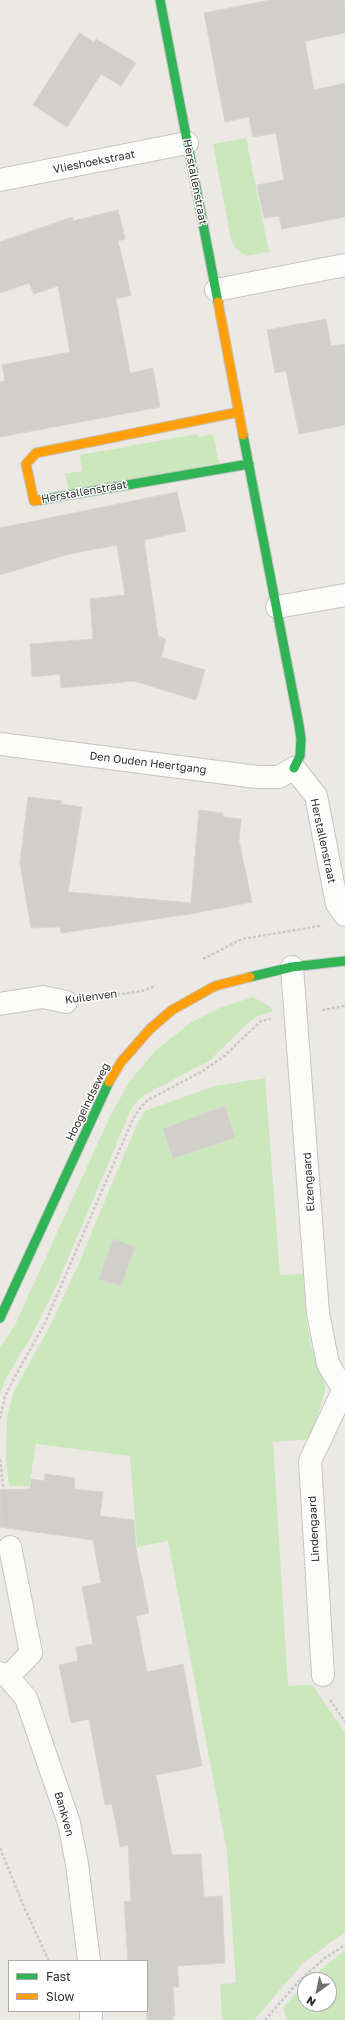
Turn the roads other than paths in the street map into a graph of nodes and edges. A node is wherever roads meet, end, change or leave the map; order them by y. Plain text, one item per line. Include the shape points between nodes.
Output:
1 (160, 0) edge
2 (187, 143) junction
3 (0, 180) edge
4 (345, 265) edge
5 (216, 290) junction
6 (239, 412) junction
7 (249, 464) junction
8 (345, 595) edge
9 (277, 607) junction
10 (0, 744) edge
11 (294, 768) junction
12 (336, 920) edge
13 (345, 961) edge
14 (292, 967) junction
15 (66, 1002) road end
16 (0, 1004) edge
17 (0, 1318) edge
18 (344, 1391) edge
19 (10, 1547) road end
20 (4, 1675) edge
21 (323, 1675) dead end
22 (89, 1960) edge

1 - 2 street, Herstallenstraat
2 - 3 street, Vlieshoekstraat
2 - 5 street, Herstallenstraat
4 - 5 street
5 - 6 street, Herstallenstraat
6 - 7 street, Herstallenstraat
6 - 7 street, Herstallenstraat via 36,453 26,464 34,501
7 - 9 street, Herstallenstraat
8 - 9 street
9 - 11 street, Herstallenstraat via 301,739 300,756
10 - 11 street, Den Ouden Heertgang via 257,777 279,777
11 - 12 street, Herstallenstraat via 316,796 337,904
13 - 14 street, Hoogeindseweg
14 - 17 street, Hoogeindseweg via 215,986 172,1010 150,1029 121,1062 107,1085
14 - 18 street, Elzengaard via 318,1313 328,1364
15 - 16 street, Kuilenven via 43,998
18 - 21 street, Lindengaard via 310,1461
19 - 20 street, Bankven via 30,1653
20 - 22 street, Bankven via 26,1698 69,1823 77,1864

